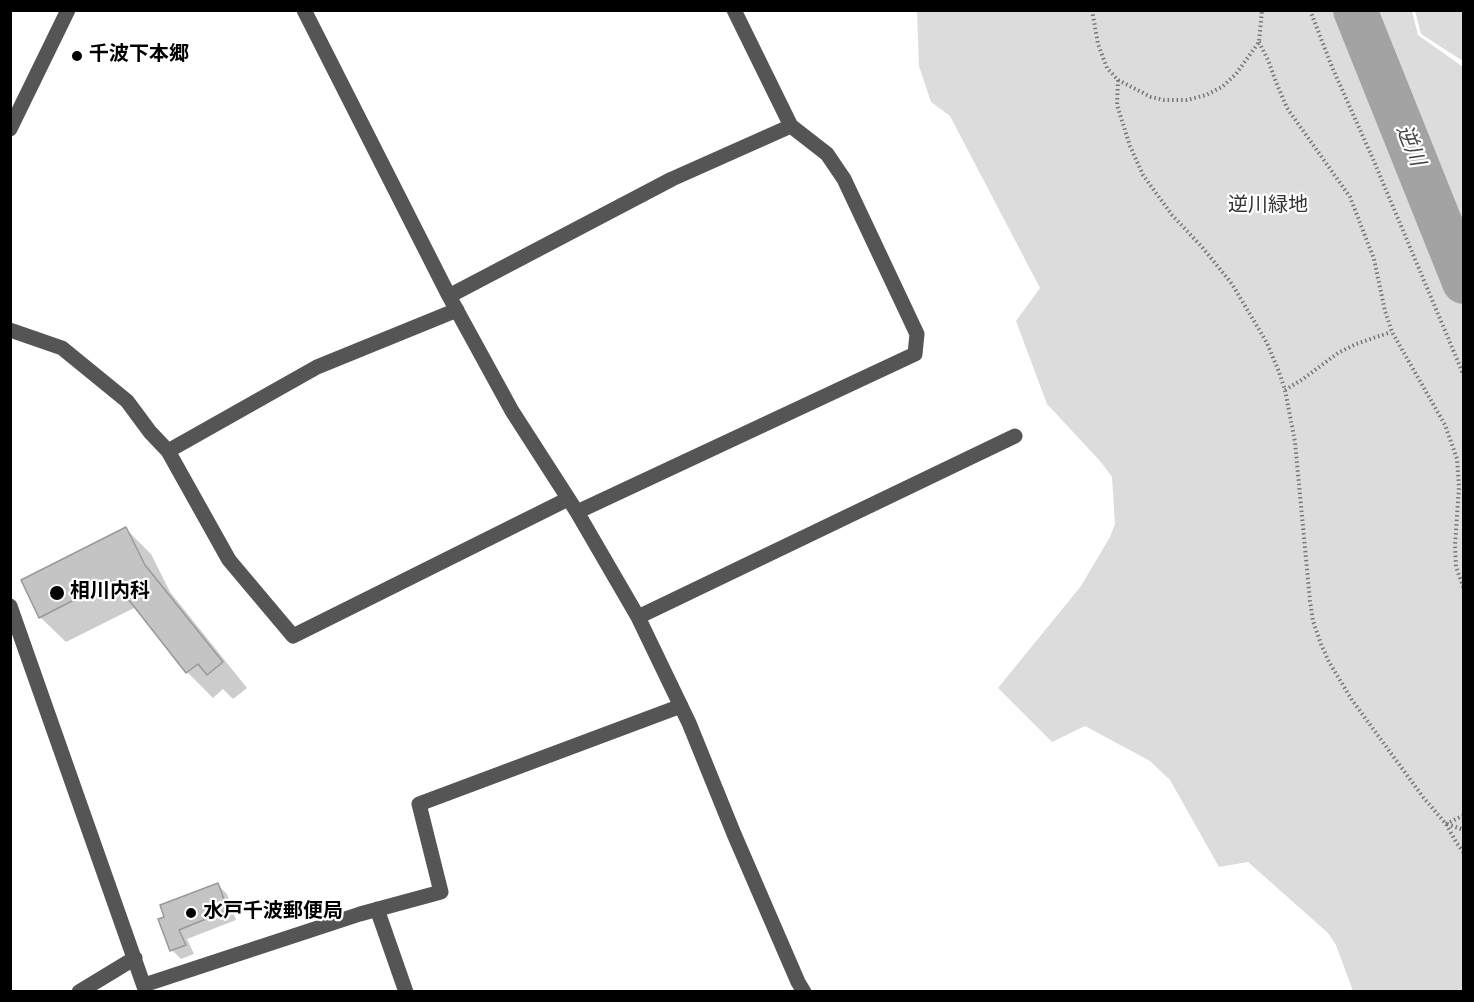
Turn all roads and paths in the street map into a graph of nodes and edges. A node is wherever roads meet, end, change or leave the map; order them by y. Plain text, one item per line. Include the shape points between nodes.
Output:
1 (68, 10) edge
2 (304, 10) edge
3 (735, 10) edge
4 (1092, 10) edge
5 (1262, 10) edge
6 (1310, 10) edge
7 (1259, 42) junction
8 (1118, 80) junction
9 (791, 126) junction
10 (10, 129) edge
11 (449, 296) junction
12 (457, 310) junction
13 (10, 330) edge
14 (1392, 332) junction
15 (1464, 376) edge
16 (1285, 390) junction
17 (1015, 436) dead end
18 (168, 451) junction
19 (568, 499) junction
20 (577, 512) junction
21 (1464, 589) edge
22 (10, 606) edge
23 (638, 617) junction
24 (681, 705) junction
25 (1464, 816) edge
26 (1446, 824) junction
27 (1464, 830) edge
28 (1464, 853) edge
29 (377, 909) junction
30 (135, 958) junction
31 (145, 988) edge
32 (79, 992) edge
33 (406, 992) edge
34 (804, 992) edge

1 - 10 street
2 - 11 street
3 - 9 street
4 - 8 path via 1098,44 1107,68
5 - 7 path
6 - 15 path
7 - 8 path via 1236,74 1206,95 1164,100
7 - 14 path via 1287,108 1350,197 1374,259
8 - 16 path via 1117,105 1143,175 1232,284 1267,343
9 - 11 street via 672,179
9 - 20 street via 827,154 844,179 917,334 915,354
11 - 12 street
12 - 18 street via 317,367
12 - 19 street via 512,411
13 - 18 street via 62,348 127,400
14 - 16 path via 1338,353
14 - 21 path via 1445,425 1457,459 1456,567
16 - 26 path via 1295,442 1310,601 1321,644 1352,700
17 - 23 street
18 - 19 street via 229,560 293,636
19 - 20 street
20 - 23 street
22 - 30 street
23 - 24 street
24 - 29 street via 419,804 441,892
24 - 34 street
25 - 26 path
26 - 27 path
26 - 28 path
29 - 31 street
29 - 33 street
30 - 31 street
30 - 32 street

